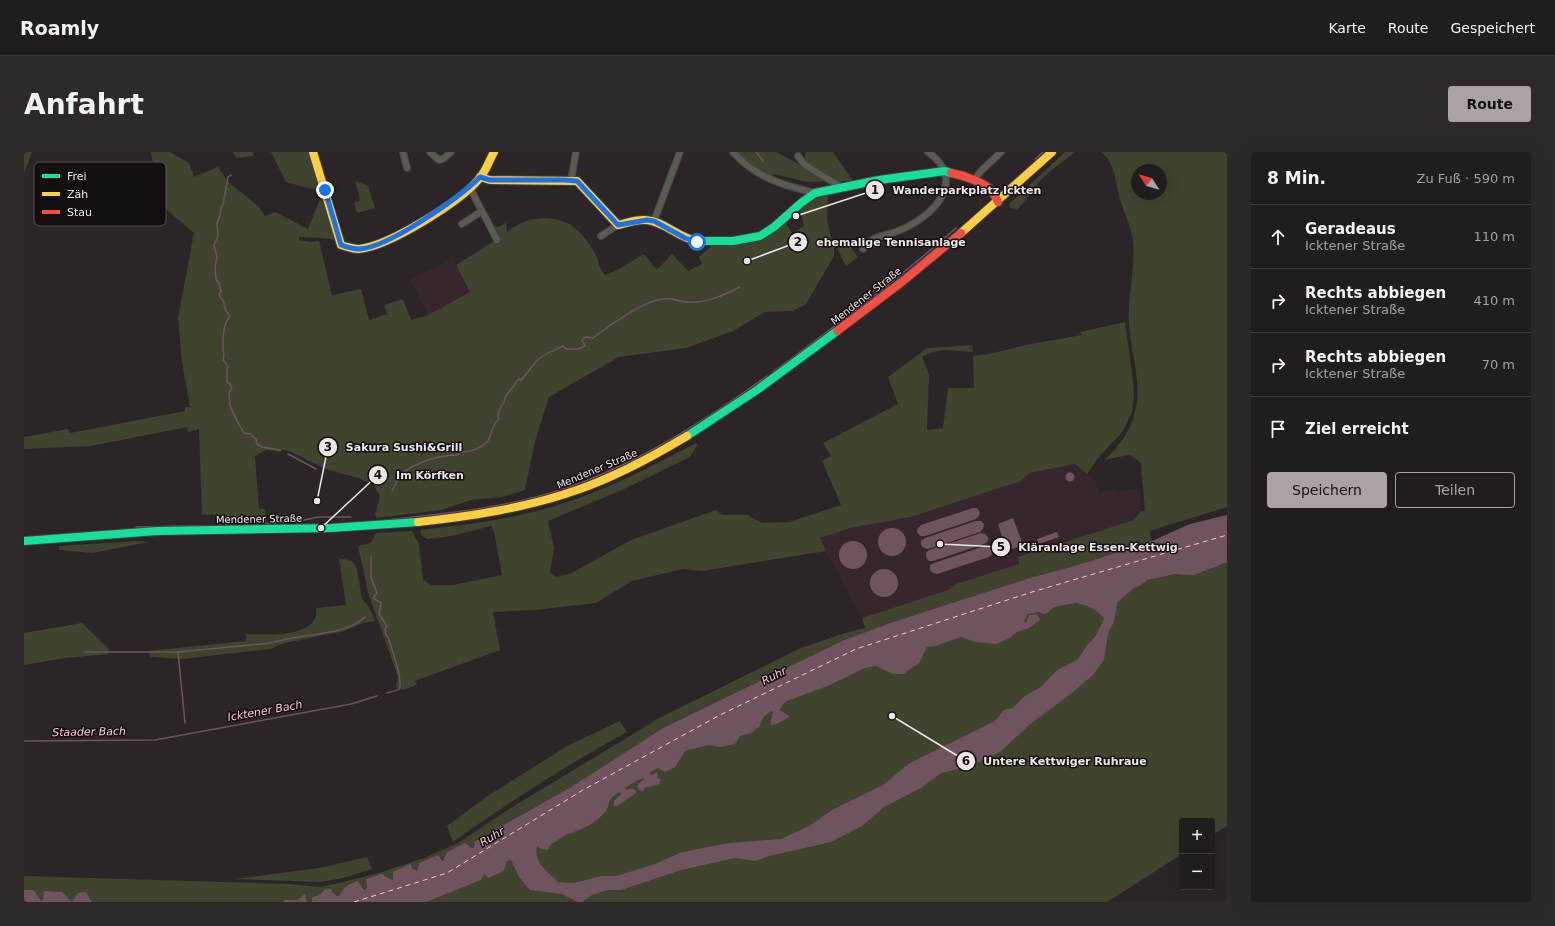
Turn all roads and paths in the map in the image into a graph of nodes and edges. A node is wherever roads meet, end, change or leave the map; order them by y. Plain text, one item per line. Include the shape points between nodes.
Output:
1 (313, 152) edge
2 (403, 152) edge
3 (430, 152) edge
4 (450, 152) edge
5 (494, 152) edge
6 (576, 152) edge
7 (680, 152) edge
8 (733, 152) edge
9 (928, 152) edge
10 (1001, 152) edge
11 (1052, 152) edge
12 (798, 156) dead end
13 (407, 168) dead end
14 (945, 171) junction
15 (480, 177) junction
16 (571, 180) junction
17 (974, 180) junction
18 (841, 187) junction
19 (470, 188) junction
20 (815, 193) junction
21 (998, 202) junction
22 (482, 211) junction
23 (654, 221) junction
24 (462, 224) dead end
25 (618, 225) junction
26 (601, 236) dead end
27 (497, 240) dead end
28 (863, 249) dead end
29 (24, 541) edge

1 - 19 main road via 341,245 352,248 368,247 405,232
2 - 13 street
3 - 4 street via 440,160
5 - 15 main road
6 - 16 street
7 - 23 street
8 - 20 street via 746,165 770,180
9 - 14 street
10 - 17 street
11 - 21 main road, Mendener Straße
12 - 18 street via 805,164
14 - 17 main road
14 - 18 main road
14 - 28 street via 944,192 925,215 899,230 874,238
15 - 16 main road via 490,180
15 - 19 main road
16 - 25 main road via 577,181
17 - 21 main road via 992,191
18 - 20 main road
19 - 22 street
20 - 23 main road via 771,230 744,240 697,242
21 - 29 main road, Mendener Straße via 906,279 745,399 671,446 587,486 546,500 452,519 372,526 132,533
22 - 24 street
22 - 27 street
23 - 25 main road
25 - 26 street

